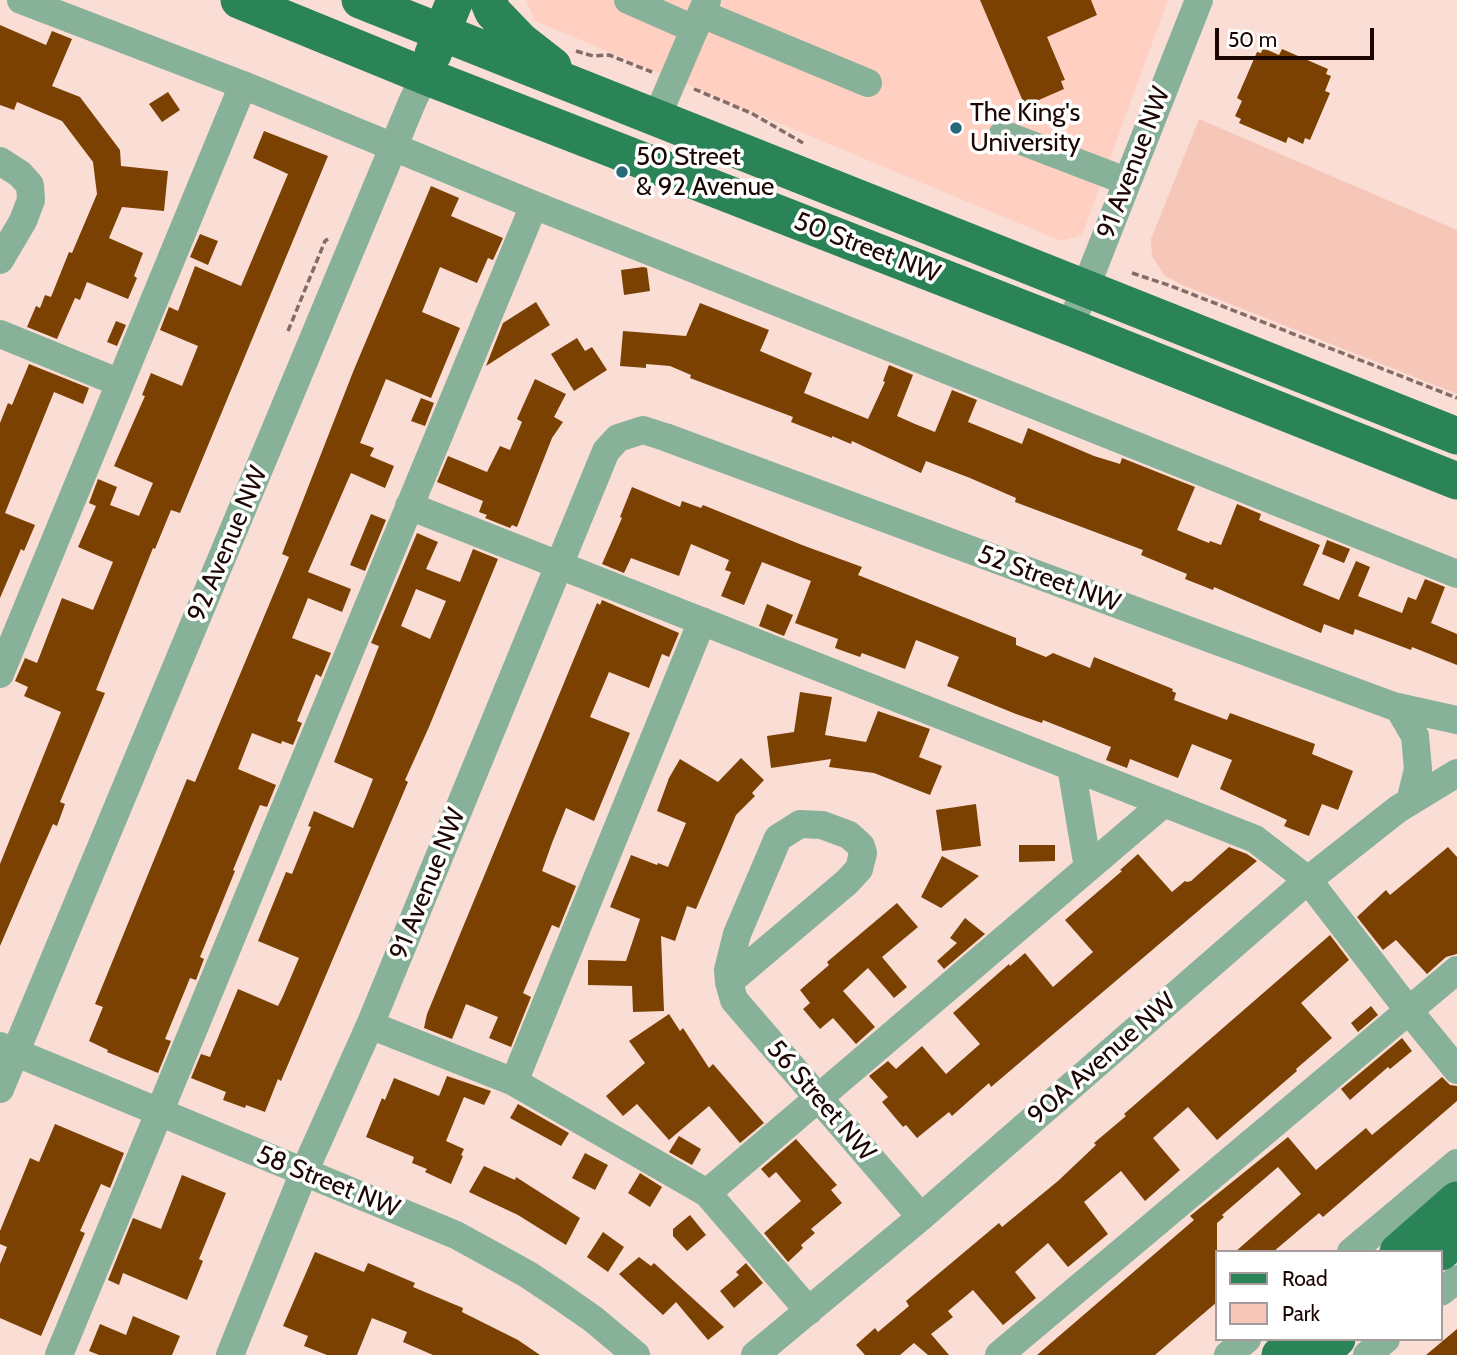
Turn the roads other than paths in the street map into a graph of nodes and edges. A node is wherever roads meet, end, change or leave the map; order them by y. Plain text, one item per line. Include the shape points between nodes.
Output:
1 (21, 0) edge
2 (239, 0) edge
3 (360, 0) edge
4 (455, 0) edge
5 (488, 0) edge
6 (628, 0) edge
7 (1199, 0) edge
8 (658, 6) edge
9 (701, 15) edge
10 (442, 33) junction
11 (425, 76) junction
12 (868, 83) dead end
13 (243, 85) junction
14 (587, 92) junction
15 (656, 119) junction
16 (1003, 134) dead end
17 (394, 147) junction
18 (0, 161) edge
19 (1126, 181) junction
20 (534, 205) junction
21 (0, 260) edge
22 (1092, 274) junction
23 (1070, 327) junction
24 (0, 334) edge
25 (120, 383) junction
26 (643, 430) joint
27 (1457, 436) edge
28 (1457, 481) edge
29 (409, 506) junction
30 (560, 565) junction
31 (1457, 574) edge
32 (702, 621) junction
33 (0, 674) edge
34 (1398, 707) junction
35 (1457, 720) edge
36 (1071, 766) junction
37 (1457, 773) edge
38 (1410, 802) junction
39 (1164, 803) junction
40 (1088, 868) junction
41 (1308, 880) junction
42 (1457, 970) edge
43 (729, 982) junction
44 (1409, 1011) junction
45 (370, 1025) junction
46 (8, 1049) edge
47 (1457, 1070) edge
48 (514, 1082) junction
49 (0, 1088) edge
50 (818, 1098) junction
51 (158, 1112) junction
52 (1457, 1163) edge
53 (304, 1172) junction
54 (707, 1194) junction
55 (1457, 1200) edge
56 (921, 1217) junction
57 (1457, 1238) edge
58 (1353, 1250) edge
59 (1400, 1250) edge
60 (1443, 1250) edge
61 (1457, 1279) edge
62 (1443, 1290) edge
63 (809, 1311) junction
64 (1245, 1341) edge
65 (1328, 1341) edge
66 (1384, 1341) edge
67 (1293, 1349) edge
68 (58, 1355) edge
69 (231, 1355) edge
70 (636, 1355) edge
71 (755, 1355) edge
72 (999, 1355) edge
73 (1228, 1355) edge
74 (1367, 1355) edge

1 - 13 street
2 - 11 main road, 50 Street NW
3 - 10 main road, 50 Street NW
4 - 10 main road, 92 Avenue NW
5 - 14 main road via 493,12 521,41
6 - 8 street
7 - 19 street, 91 Avenue NW
8 - 9 street
9 - 12 street
9 - 15 street
10 - 11 main road, 92 Avenue NW
10 - 14 main road, 50 Street NW
11 - 17 street, 92 Avenue NW
11 - 23 main road, 50 Street NW
13 - 17 street
13 - 25 street
14 - 15 main road, 50 Street NW
15 - 22 main road, 50 Street NW
16 - 19 street
17 - 20 street
17 - 46 street, 92 Avenue NW
18 - 21 street via 30,185 31,200
19 - 22 street, 91 Avenue NW
20 - 29 street
20 - 31 street
22 - 23 street, 91 Avenue NW
22 - 27 main road, 50 Street NW
23 - 28 main road, 50 Street NW
24 - 25 street
25 - 33 street
26 - 30 street, 91 Avenue NW via 618,438 606,451
26 - 34 street, 52 Street NW
29 - 30 street
29 - 51 street
30 - 32 street
30 - 45 street, 91 Avenue NW
32 - 36 street
32 - 48 street
34 - 35 street, 52 Street NW
34 - 38 street via 1415,736 1418,769
36 - 39 street
36 - 40 street
37 - 38 street, 90A Avenue NW
38 - 41 street, 90A Avenue NW
39 - 40 street
39 - 41 street via 1255,839
40 - 50 street
41 - 44 street
41 - 56 street, 90A Avenue NW
42 - 44 street
43 - 43 street via 859,869 861,846 849,835 822,825 800,824 778,838 737,934
43 - 50 street, 56 Street NW via 734,1000
44 - 47 street
44 - 72 street
45 - 48 street
45 - 53 street, 91 Avenue NW
46 - 49 street, 92 Avenue NW
46 - 51 street, 58 Street NW
48 - 54 street
50 - 54 street
50 - 56 street, 56 Street NW
51 - 53 street, 58 Street NW
51 - 68 street
52 - 58 street
53 - 69 street, 91 Avenue NW
53 - 70 street, 58 Street NW via 456,1234 593,1319
54 - 63 street
55 - 59 main road
56 - 63 street, 90A Avenue NW
57 - 60 main road
61 - 62 street
63 - 71 street, 90A Avenue NW
64 - 73 street
65 - 67 main road
66 - 74 street

